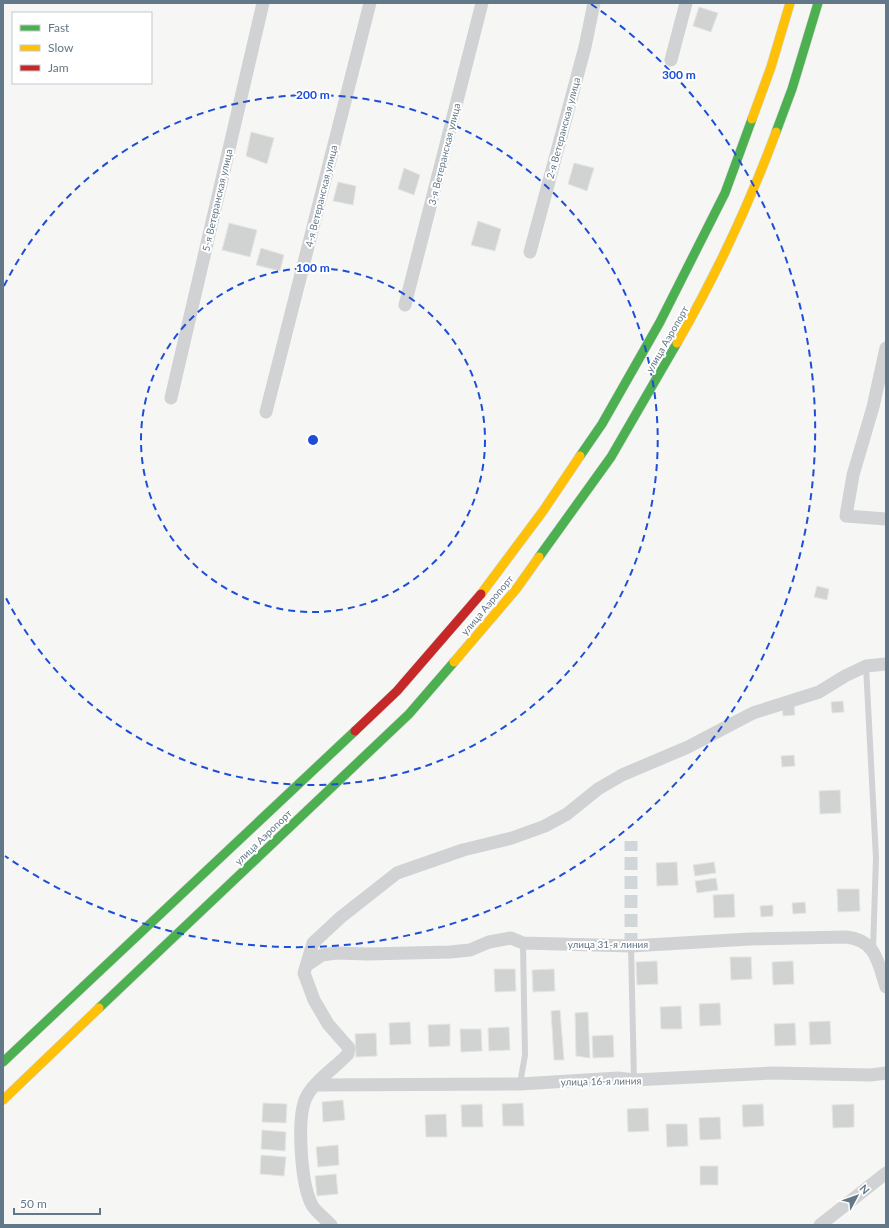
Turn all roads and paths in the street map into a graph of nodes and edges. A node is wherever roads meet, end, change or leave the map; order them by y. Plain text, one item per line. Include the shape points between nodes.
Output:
1 (263, 3) edge
2 (370, 3) edge
3 (482, 3) edge
4 (594, 3) edge
5 (686, 3) edge
6 (790, 3) edge
7 (818, 3) edge
8 (671, 60) dead end
9 (530, 252) dead end
10 (405, 305) dead end
11 (886, 348) edge
12 (171, 398) dead end
13 (266, 412) dead end
14 (886, 519) edge
15 (886, 664) edge
16 (866, 666) junction
17 (523, 943) junction
18 (631, 946) junction
19 (873, 950) junction
20 (307, 965) junction
21 (886, 987) edge
22 (3, 1062) edge
23 (886, 1073) edge
24 (634, 1080) junction
25 (520, 1084) junction
26 (316, 1085) junction
27 (3, 1100) edge
28 (886, 1172) edge
29 (331, 1225) edge
30 (820, 1225) edge

1 - 12 street, 5-я Ветеранская улица
2 - 13 street, 4-я Ветеранская улица
3 - 10 street, 3-я Ветеранская улица
4 - 9 street, 2-я Ветеранская улица via 585,47
5 - 8 street
6 - 22 main road, улица Аэропорт via 771,67 725,193 660,322 602,424 543,511 487,586 397,691
7 - 27 main road, улица Аэропорт via 792,89 770,148 735,232 699,305 611,457 517,588 408,714
11 - 14 street via 873,407 853,475 846,516
15 - 16 street
16 - 19 lane via 876,858
16 - 20 street via 819,692 753,713 688,748 622,775 598,789 567,814 545,826 512,838 462,850 397,873 341,917 313,943
17 - 18 street, улица 31-я линия
17 - 20 street, улица 31-я линия via 511,938 489,942 470,950 450,952 336,953 322,956
17 - 25 lane via 525,1055
18 - 19 street, улица 31-я линия via 750,939 846,937 856,938
18 - 24 lane
19 - 21 street
20 - 26 street via 304,973 314,1000 328,1024 348,1048 348,1054
23 - 24 street, улица 16-я линия via 773,1073
24 - 25 street, улица 16-я линия via 618,1078
25 - 26 street, улица 16-я линия
26 - 29 street via 305,1099 301,1163 311,1203
28 - 30 street

